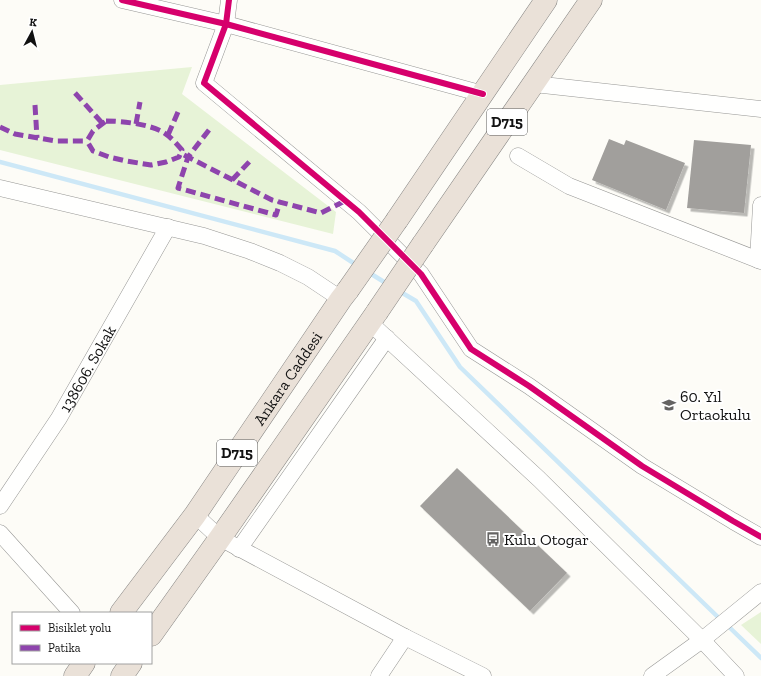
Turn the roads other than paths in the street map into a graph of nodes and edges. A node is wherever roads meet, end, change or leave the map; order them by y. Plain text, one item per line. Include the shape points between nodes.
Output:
1 (122, 0) edge
2 (229, 0) edge
3 (546, 0) edge
4 (592, 0) edge
5 (226, 24) junction
6 (534, 84) junction
7 (483, 94) junction
8 (761, 109) edge
9 (518, 156) dead end
10 (0, 188) edge
11 (761, 205) edge
12 (168, 227) junction
13 (760, 260) edge
14 (344, 294) junction
15 (373, 317) junction
16 (387, 338) junction
17 (0, 506) edge
18 (195, 515) junction
19 (0, 533) edge
20 (761, 537) edge
21 (220, 538) junction
22 (239, 549) junction
23 (761, 592) edge
24 (71, 612) edge
25 (122, 612) edge
26 (152, 634) edge
27 (405, 637) junction
28 (702, 640) junction
29 (83, 664) edge
30 (130, 664) edge
31 (75, 676) edge
32 (122, 676) edge
33 (379, 676) edge
34 (483, 676) edge
35 (652, 676) edge
36 (736, 676) edge

1 - 5 street
2 - 5 street
3 - 7 highway, D715
4 - 6 highway, D715
5 - 7 street
5 - 20 street via 204,83 380,232 421,274 471,349 529,386 642,466
6 - 8 street
6 - 15 highway, D715, bridge
7 - 14 highway, Ankara Caddesi / D715, bridge via 398,220
9 - 13 street via 569,186
10 - 12 street
11 - 13 street
12 - 14 street via 250,250
12 - 17 street, 138606. Sokak via 59,418
14 - 18 highway, Ankara Caddesi / D715
15 - 16 street
15 - 21 highway, D715
16 - 22 street
16 - 28 street via 539,479
18 - 21 street
18 - 25 highway, Ankara Caddesi / D715
19 - 24 street
21 - 22 street
21 - 26 highway, D715
22 - 27 street
23 - 28 street
27 - 33 street
27 - 34 street
28 - 35 street
28 - 36 street
29 - 31 highway
30 - 32 highway

